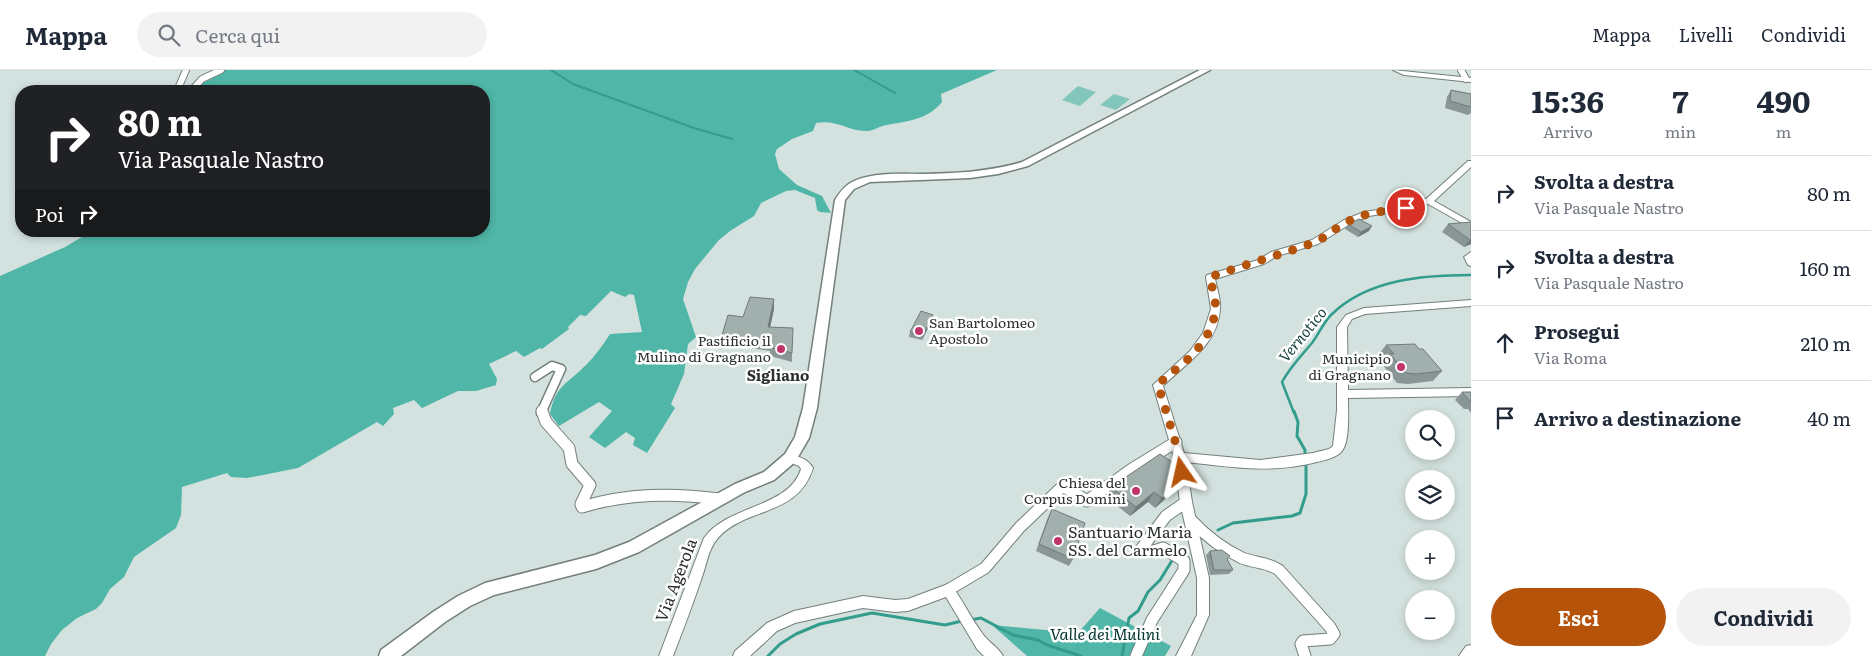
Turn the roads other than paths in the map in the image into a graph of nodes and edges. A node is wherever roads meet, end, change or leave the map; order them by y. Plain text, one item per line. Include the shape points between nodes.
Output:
1 (186, 70) edge
2 (221, 70) edge
3 (1206, 70) edge
4 (1396, 70) edge
5 (1462, 70) edge
6 (1469, 80) edge
7 (180, 85) edge
8 (196, 85) edge
9 (1471, 163) edge
10 (1429, 201) junction
11 (1471, 225) edge
12 (1471, 255) edge
13 (1471, 263) edge
14 (1471, 303) edge
15 (535, 377) dead end
16 (1471, 392) edge
17 (1342, 394) junction
18 (1176, 442) junction
19 (1180, 457) junction
20 (790, 458) junction
21 (720, 499) junction
22 (1186, 502) junction
23 (1192, 521) junction
24 (948, 590) junction
25 (1471, 651) edge
26 (387, 656) edge
27 (666, 656) edge
28 (740, 656) edge
29 (996, 656) edge
30 (1136, 656) edge
31 (1183, 656) edge
32 (1305, 656) edge
33 (1466, 656) edge

1 - 7 street
2 - 8 street
3 - 20 main road via 1025,164 977,175 867,180 846,190 840,200 810,408 802,438
4 - 6 street
5 - 6 street
9 - 10 street
10 - 11 street
10 - 18 street via 1369,213 1315,242 1210,277 1215,302 1212,327 1188,360 1158,385
12 - 13 street via 1468,257
14 - 17 street via 1364,311 1349,317 1342,326
15 - 21 street via 552,366 561,369 541,412 570,448 572,464 590,485 582,506 655,494 675,493
16 - 17 street
17 - 19 street via 1342,429 1338,448 1332,452 1260,465
18 - 19 street
18 - 24 street via 1087,501 1063,486 1020,527 985,568
19 - 22 street
20 - 21 main road via 769,476
20 - 27 street, Via Agerola via 807,468 802,482 778,500 727,523 708,541
21 - 26 main road via 634,547 604,559 491,588 447,612
22 - 23 street
22 - 30 street via 1173,508 1142,548 1151,552 1163,548 1184,561 1184,570 1152,620
23 - 31 street via 1203,578 1203,614
23 - 32 street via 1214,541 1235,553 1256,562 1270,563 1330,628 1334,634 1330,639 1303,641
24 - 28 street via 906,605 864,602 794,617 772,627
24 - 29 street via 981,644
25 - 33 street

